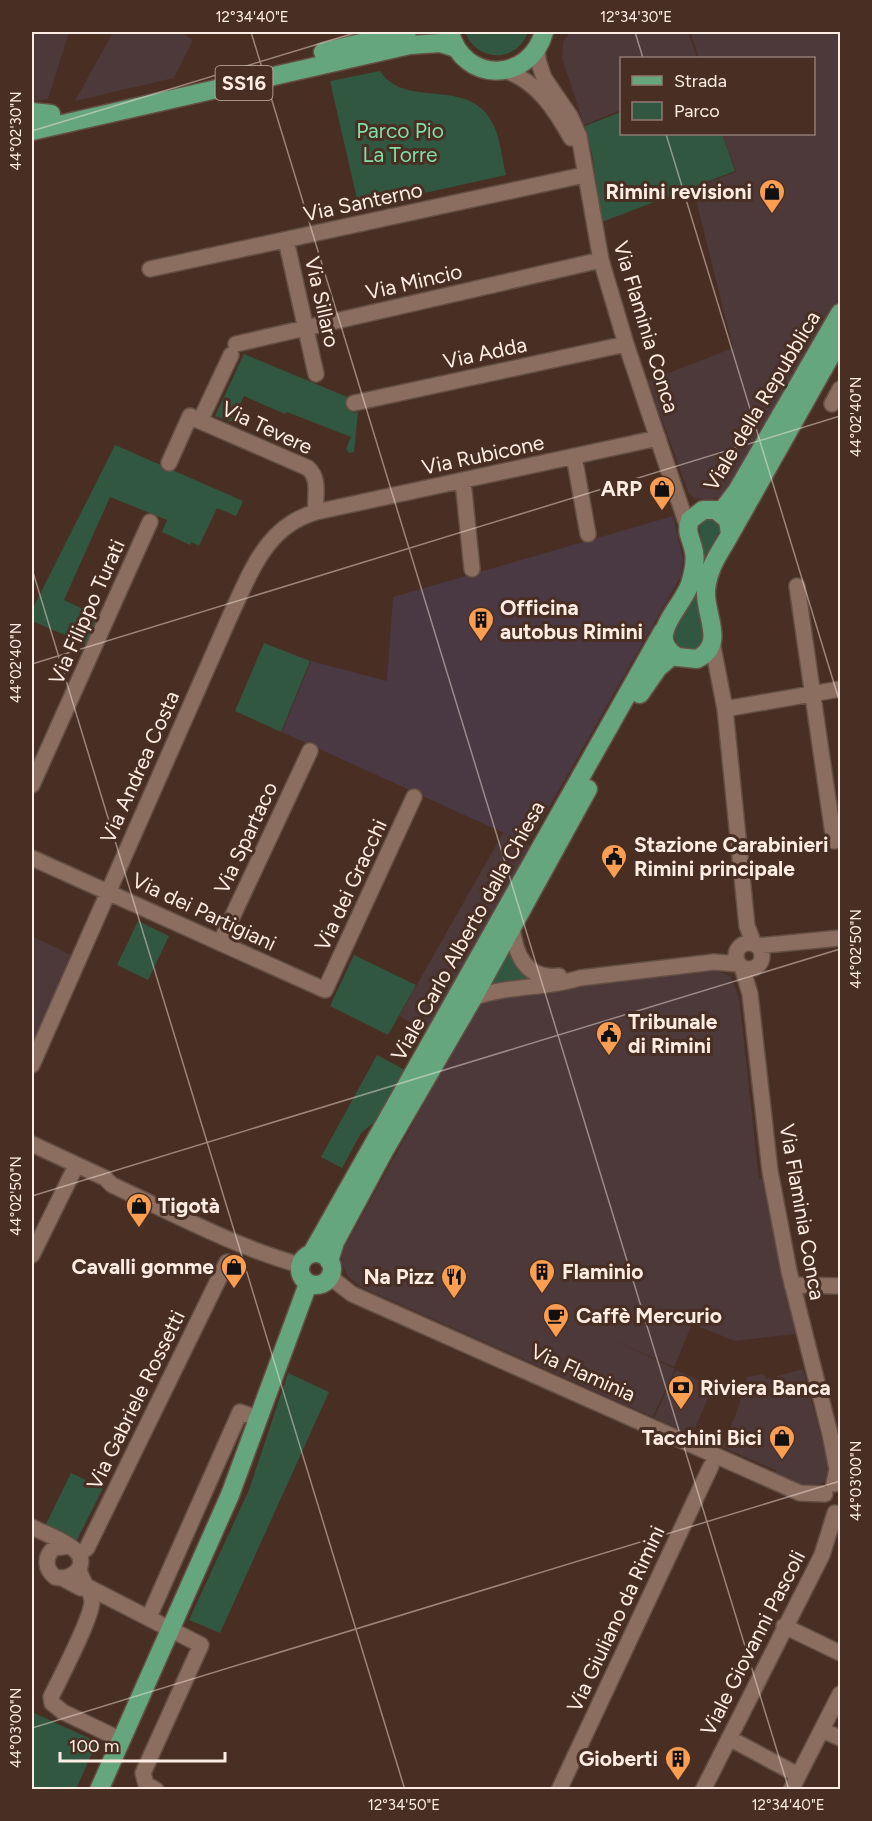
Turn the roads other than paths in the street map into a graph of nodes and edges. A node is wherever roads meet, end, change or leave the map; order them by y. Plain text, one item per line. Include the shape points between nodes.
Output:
1 (386, 32) edge
2 (407, 32) edge
3 (542, 36) edge
4 (453, 40) edge
5 (339, 48) junction
6 (504, 70) junction
7 (32, 112) edge
8 (51, 114) junction
9 (32, 118) edge
10 (68, 123) junction
11 (32, 131) edge
12 (32, 140) edge
13 (584, 175) junction
14 (286, 240) junction
15 (601, 261) junction
16 (150, 269) dead end
17 (840, 313) edge
18 (306, 328) junction
19 (840, 339) edge
20 (626, 344) junction
21 (233, 350) joint
22 (316, 374) dead end
23 (840, 389) edge
24 (354, 403) dead end
25 (832, 404) dead end
26 (200, 421) junction
27 (658, 438) junction
28 (574, 456) junction
29 (169, 463) dead end
30 (463, 481) junction
31 (675, 489) junction
32 (712, 511) junction
33 (316, 512) junction
34 (150, 522) dead end
35 (688, 528) junction
36 (588, 534) dead end
37 (730, 534) junction
38 (472, 569) dead end
39 (797, 586) dead end
40 (663, 631) junction
41 (712, 642) junction
42 (673, 655) junction
43 (697, 659) junction
44 (720, 683) junction
45 (840, 689) edge
46 (813, 694) junction
47 (725, 709) junction
48 (614, 730) junction
49 (310, 751) dead end
50 (32, 785) edge
51 (414, 797) dead end
52 (834, 841) dead end
53 (32, 858) edge
54 (108, 890) junction
55 (512, 926) junction
56 (840, 938) edge
57 (220, 944) junction
58 (748, 955) junction
59 (580, 978) junction
60 (325, 990) joint
61 (473, 998) junction
62 (32, 1065) edge
63 (32, 1144) edge
64 (32, 1153) edge
65 (73, 1172) junction
66 (112, 1185) junction
67 (32, 1255) edge
68 (306, 1259) junction
69 (227, 1262) dead end
70 (322, 1276) junction
71 (792, 1285) junction
72 (840, 1286) edge
73 (833, 1417) edge
74 (257, 1418) junction
75 (830, 1434) junction
76 (840, 1456) edge
77 (711, 1466) dead end
78 (210, 1480) junction
79 (833, 1487) edge
80 (231, 1490) junction
81 (838, 1513) edge
82 (32, 1527) edge
83 (47, 1557) junction
84 (75, 1557) junction
85 (175, 1558) junction
86 (197, 1565) junction
87 (64, 1579) junction
88 (88, 1587) junction
89 (161, 1625) junction
90 (784, 1626) junction
91 (840, 1653) edge
92 (840, 1694) edge
93 (822, 1730) junction
94 (111, 1735) junction
95 (729, 1738) junction
96 (840, 1738) edge
97 (798, 1775) junction
98 (151, 1788) edge
99 (86, 1790) edge
100 (99, 1790) edge
101 (559, 1790) edge
102 (704, 1790) edge
103 (791, 1790) edge

1 - 5 main road
2 - 5 main road, SS16
3 - 6 main road via 523,63
3 - 13 street, Via Flaminia Conca via 538,60 544,78 579,136
4 - 6 main road, SS16 via 477,66
4 - 10 main road, SS16 via 410,45
5 - 8 main road, SS16
6 - 13 street, Via Flaminia Conca via 528,80 552,108 570,138
7 - 8 main road
8 - 9 main road, SS16
10 - 11 main road, SS16
10 - 12 main road
13 - 14 street, Via Santerno
13 - 15 street, Via Flaminia Conca
14 - 16 street, Via Santerno
14 - 18 street, Via Sillaro
15 - 18 street, Via Mincio
15 - 20 street, Via Flaminia Conca
17 - 32 main road, Viale della Repubblica via 737,491
18 - 21 street, Via Mincio
18 - 22 street, Via Sillaro
19 - 37 main road, Viale della Repubblica
20 - 24 street, Via Adda
20 - 27 street, Via Flaminia Conca
21 - 26 street, Via Tevere
23 - 25 street
26 - 29 street, Via Tevere via 190,416
26 - 33 street, Via Tevere via 308,468 315,474 317,484
27 - 28 street, Via Rubicone
27 - 31 street, Via Flaminia Conca
28 - 30 street, Via Rubicone
28 - 36 street
30 - 33 street, Via Rubicone
30 - 38 street
31 - 32 street via 686,500
31 - 35 street, Via Flaminia Conca
32 - 35 main road, Viale della Repubblica via 692,517
32 - 37 main road via 728,520
33 - 54 street, Via Andrea Costa via 289,524 267,543 259,556
34 - 50 street, Via Filippo Turati
35 - 40 main road, Viale Carlo Alberto dalla Chiesa via 694,568 687,591
37 - 41 main road, Viale della Repubblica via 713,561 706,590
39 - 46 street
40 - 42 main road via 665,645
40 - 48 main road, Viale Carlo Alberto dalla Chiesa
41 - 43 main road
41 - 44 street, Via Flaminia Conca
42 - 43 main road via 684,660
42 - 48 main road, Viale Carlo Alberto dalla Chiesa via 652,675
43 - 44 street
44 - 47 street, Via Flaminia Conca
45 - 46 street
46 - 47 street
46 - 52 street
47 - 58 street, Via Flaminia Conca
48 - 55 main road, Viale Carlo Alberto dalla Chiesa
48 - 68 main road, Viale Carlo Alberto dalla Chiesa
49 - 57 street, Via Spartaco
51 - 60 street, Via dei Gracchi
53 - 54 street, Via dei Partigiani
54 - 57 street, Via dei Partigiani
54 - 62 street, Via Andrea Costa
55 - 59 street via 522,963 534,973 549,978
55 - 61 main road, Viale Carlo Alberto dalla Chiesa
56 - 58 street via 788,943
57 - 60 street, Via dei Partigiani
58 - 59 street
58 - 71 street, Via Flaminia Conca via 770,1171
59 - 61 street via 487,992
61 - 70 main road, Viale Carlo Alberto dalla Chiesa via 384,1151 335,1242
63 - 66 street via 105,1178
64 - 65 street
65 - 66 street
65 - 67 street
66 - 68 street via 270,1257
68 - 70 main road via 301,1276
68 - 70 main road via 322,1254
69 - 84 street, Via Gabriele Rossetti via 87,1548
70 - 74 main road, Viale Carlo Alberto dalla Chiesa
70 - 79 street, Via Flaminia via 352,1294 800,1493
71 - 72 street
71 - 73 street, Via Flaminia Conca
73 - 75 street, Via Flaminia Conca
74 - 78 street via 240,1412
74 - 80 main road, Viale Carlo Alberto dalla Chiesa
75 - 76 street, Via Flaminia Conca
75 - 79 street, Via Flaminia Conca via 837,1469
77 - 101 street, Via Giuliano da Rimini
78 - 80 street
78 - 85 street
79 - 81 street via 826,1506
80 - 86 main road, Viale Carlo Alberto dalla Chiesa
81 - 90 street, Viale Giovanni Pascoli via 822,1555
82 - 83 street
82 - 84 street
83 - 84 street via 54,1548
83 - 87 street via 51,1574
84 - 87 street via 72,1577
84 - 88 street via 80,1577
85 - 86 street
85 - 89 street
86 - 89 main road, Viale Carlo Alberto dalla Chiesa
87 - 88 street via 81,1588
88 - 89 street
88 - 94 street via 92,1608 51,1697 55,1707
89 - 94 main road
89 - 98 street via 201,1645 144,1773
89 - 100 main road
90 - 91 street
90 - 95 street, Viale Giovanni Pascoli
92 - 93 street
93 - 96 street
93 - 97 street
94 - 99 main road
95 - 97 street
95 - 102 street, Viale Giovanni Pascoli
97 - 103 street

